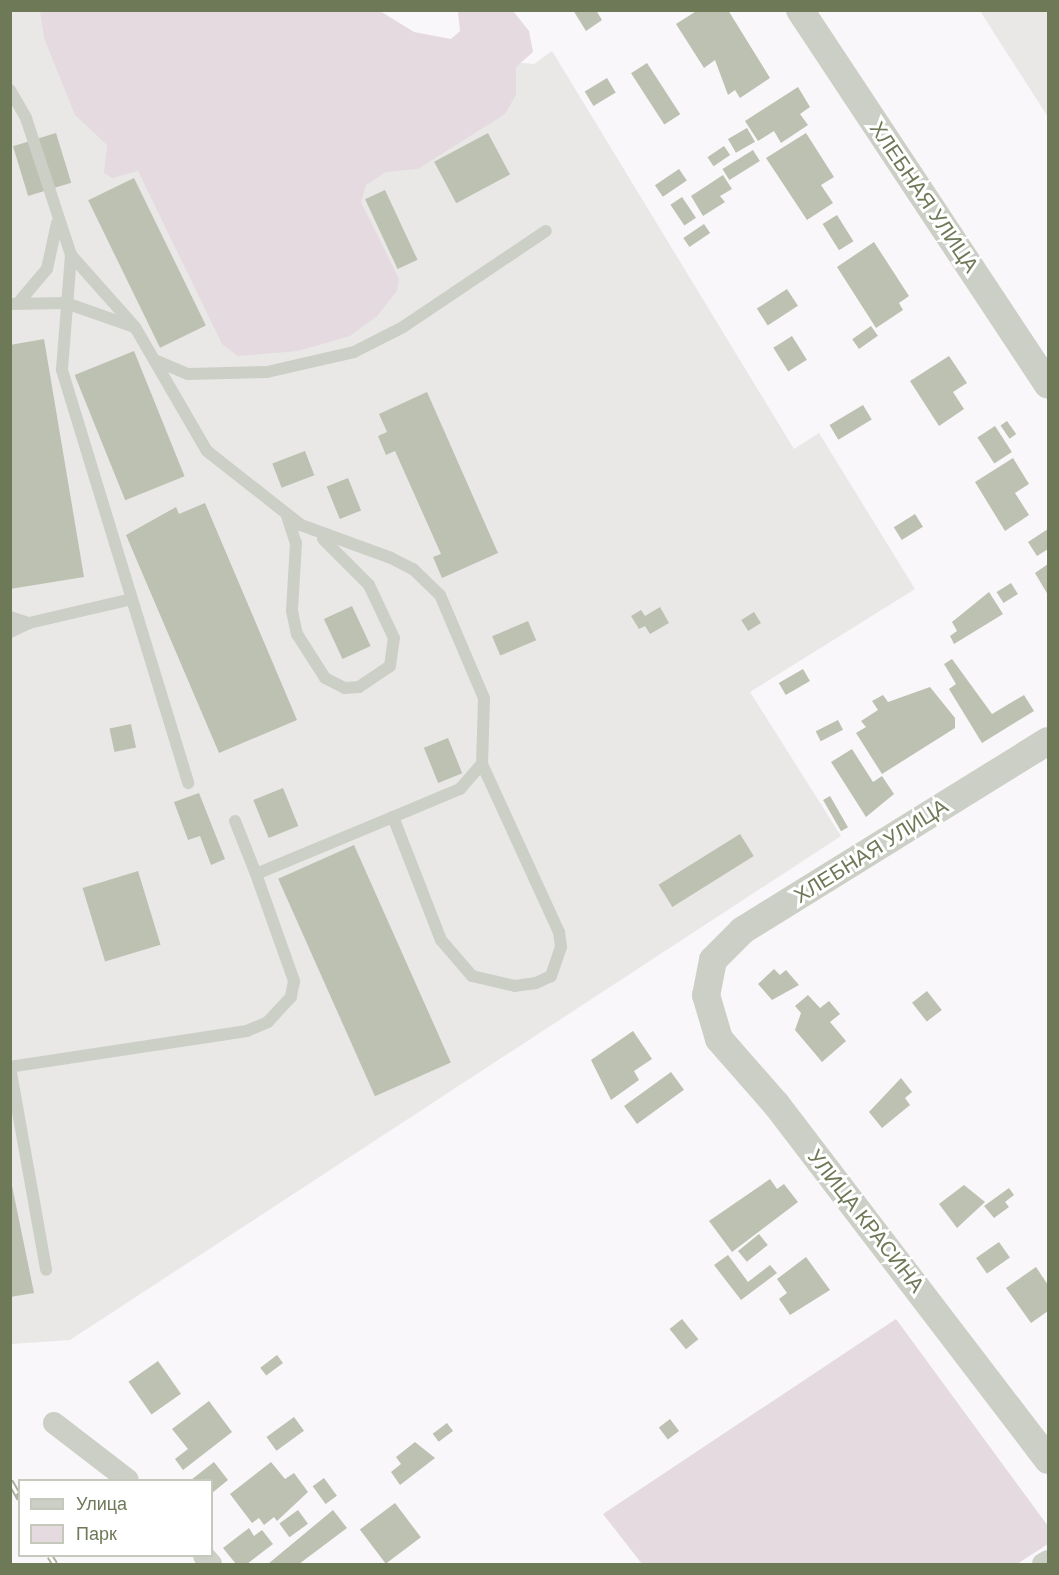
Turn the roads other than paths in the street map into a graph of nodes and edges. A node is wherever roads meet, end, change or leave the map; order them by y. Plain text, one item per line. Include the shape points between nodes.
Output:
1 (800, 10) edge
2 (10, 90) edge
3 (57, 212) junction
4 (546, 231) dead end
5 (71, 255) junction
6 (15, 303) edge
7 (66, 303) junction
8 (135, 327) junction
9 (152, 357) junction
10 (1048, 384) edge
11 (285, 513) junction
12 (316, 534) junction
13 (128, 600) junction
14 (10, 617) edge
15 (29, 623) junction
16 (10, 632) edge
17 (1048, 741) edge
18 (482, 764) junction
19 (188, 783) dead end
20 (393, 817) junction
21 (234, 821) dead end
22 (256, 874) junction
23 (708, 976) joint
24 (46, 1270) dead end
25 (54, 1422) dead end
26 (1048, 1460) edge
27 (127, 1479) edge
28 (1048, 1561) edge
29 (1043, 1564) edge

1 - 10 street, ХЛЕБНАЯ УЛИЦА
2 - 3 lane via 26,118
3 - 5 lane
3 - 6 lane via 56,245 47,269
4 - 9 lane via 403,327 325,361 267,372 202,375 170,370
5 - 7 lane
5 - 8 lane
6 - 7 lane
7 - 8 lane
7 - 13 lane via 62,370 104,497
8 - 9 lane
9 - 11 lane via 207,451
11 - 12 lane
11 - 12 lane via 296,543 292,611 297,634 325,678 345,688 359,687 390,666 394,638 369,585
12 - 18 lane via 391,558 413,569 440,595 484,698
13 - 15 lane
13 - 19 lane
14 - 15 lane
15 - 16 lane
17 - 23 street, ХЛЕБНАЯ УЛИЦА via 742,931 713,960
18 - 20 lane via 460,789
18 - 20 lane via 559,932 558,964 551,976 515,986 492,984 455,961 441,940
20 - 22 lane
21 - 22 lane
22 - 24 lane via 294,981 291,997 268,1022 247,1031 10,1067
23 - 26 street, УЛИЦА КРАСИНА via 708,1013 719,1039 776,1104
25 - 27 street
28 - 29 street

